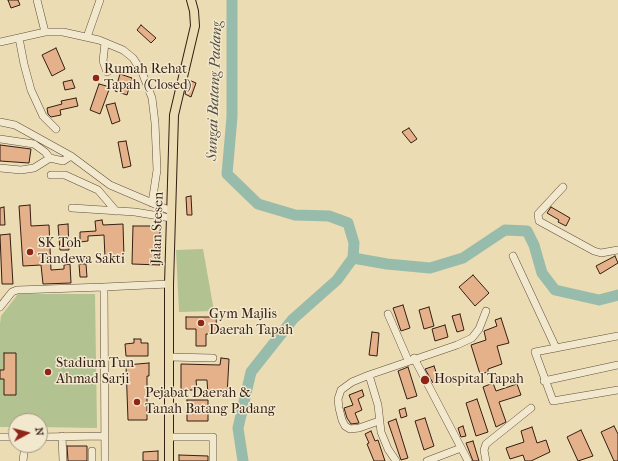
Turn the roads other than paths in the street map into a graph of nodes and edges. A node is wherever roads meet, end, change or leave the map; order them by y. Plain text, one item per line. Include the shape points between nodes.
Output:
1 (37, 0) edge
2 (100, 0) edge
3 (191, 0) edge
4 (45, 32) junction
5 (87, 37) junction
6 (20, 38) junction
7 (0, 42) edge
8 (105, 42) junction
9 (107, 72) dead end
10 (0, 122) edge
11 (56, 128) dead end
12 (0, 139) edge
13 (70, 156) junction
14 (50, 158) junction
15 (0, 168) edge
16 (51, 175) dead end
17 (563, 186) dead end
18 (152, 203) junction
19 (72, 208) dead end
20 (116, 211) junction
21 (171, 214) junction
22 (618, 250) edge
23 (513, 256) dead end
24 (169, 284) junction
25 (104, 287) junction
26 (0, 307) edge
27 (486, 311) dead end
28 (388, 314) dead end
29 (618, 336) edge
30 (556, 348) junction
31 (169, 357) junction
32 (213, 358) dead end
33 (411, 359) junction
34 (618, 365) edge
35 (369, 375) junction
36 (544, 380) junction
37 (618, 390) edge
38 (531, 408) dead end
39 (379, 421) junction
40 (48, 436) edge
41 (62, 436) junction
42 (105, 436) junction
43 (169, 437) junction
44 (461, 448) junction
45 (92, 451) dead end
46 (62, 461) edge
47 (92, 461) edge
48 (105, 461) edge
49 (169, 461) edge
50 (213, 461) edge
51 (396, 461) edge
52 (427, 461) edge
53 (468, 461) edge
54 (486, 461) edge

1 - 4 street
2 - 5 street
3 - 21 main road, Jalan Stesen via 195,26 174,114
4 - 5 street via 63,32
4 - 6 street
5 - 8 street
6 - 7 street
6 - 11 street via 31,90 43,116
8 - 9 street via 103,61
8 - 18 street via 133,58 142,72 152,98 157,170
10 - 13 street via 15,125
12 - 14 street via 34,144
13 - 14 street via 63,161
13 - 18 street via 110,185
14 - 15 street via 34,168
16 - 20 street via 65,175 98,190
17 - 22 street via 538,214 539,221 594,251 601,253
18 - 21 street
19 - 20 street
20 - 21 street
21 - 24 main road, Jalan Stesen
23 - 30 street
24 - 25 street
24 - 31 main road, Jalan Stesen
25 - 26 street via 17,290 12,292
25 - 42 street
27 - 33 street via 479,329 472,338
28 - 33 street
29 - 30 street
30 - 36 street via 535,352
31 - 32 street
31 - 43 main road, Jalan Stesen
33 - 35 street
33 - 44 street
34 - 36 street
35 - 39 street via 378,405
35 - 39 street via 341,390 339,408 342,420 350,429
36 - 37 street via 553,401
38 - 54 street via 486,444
39 - 51 street via 388,449
40 - 41 street
41 - 42 street
41 - 46 street
42 - 48 street
43 - 49 main road, Jalan Stesen
43 - 50 street via 213,438
44 - 52 street
44 - 53 street
45 - 47 street

